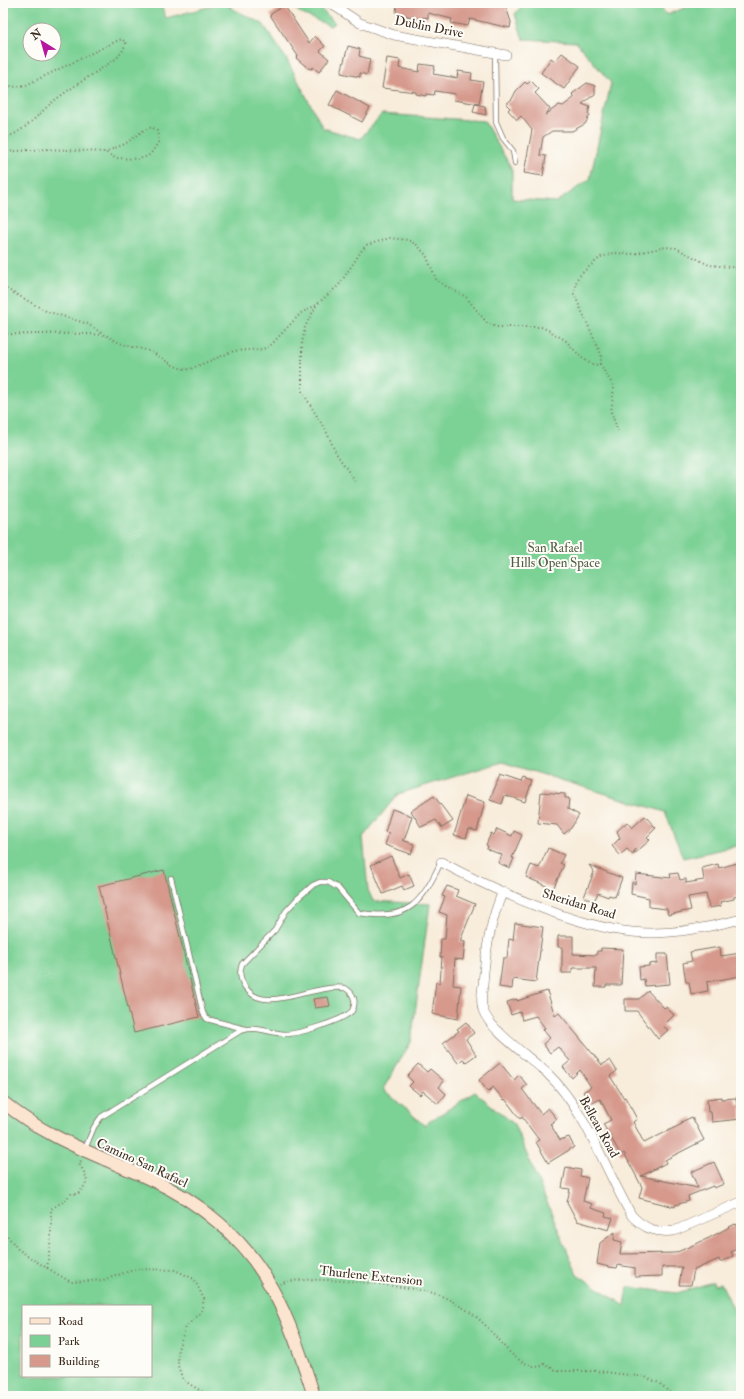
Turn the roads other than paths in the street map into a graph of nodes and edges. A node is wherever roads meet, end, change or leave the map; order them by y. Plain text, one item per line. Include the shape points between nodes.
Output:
1 (330, 3) edge
2 (495, 53) junction
3 (506, 55) dead end
4 (515, 162) dead end
5 (441, 862) joint
6 (171, 878) dead end
7 (503, 891) junction
8 (741, 919) edge
9 (245, 1029) junction
10 (3, 1102) edge
11 (84, 1151) junction
12 (741, 1202) edge
13 (314, 1396) edge

1 - 2 street, Dublin Drive via 360,23 394,35
2 - 3 street, Dublin Drive
2 - 4 lane via 496,122 513,151
5 - 7 street, Sheridan Road
5 - 9 lane via 427,892 408,909 396,913 359,913 338,888 328,882 313,885 286,912 275,930 242,964 241,979 252,995 266,999 330,987 345,988 353,995 354,1009 335,1020 294,1033
6 - 9 lane via 203,1012 207,1019
7 - 8 street, Sheridan Road via 554,912 596,925 633,932 712,926
7 - 12 street, Belleau Road via 490,928 483,973 483,1010 496,1028 549,1075 575,1108 632,1216 652,1231 674,1231
9 - 11 lane via 101,1117
10 - 11 street, Camino San Rafael via 48,1133
11 - 13 street, Camino San Rafael via 168,1187 227,1230 272,1288 292,1332

